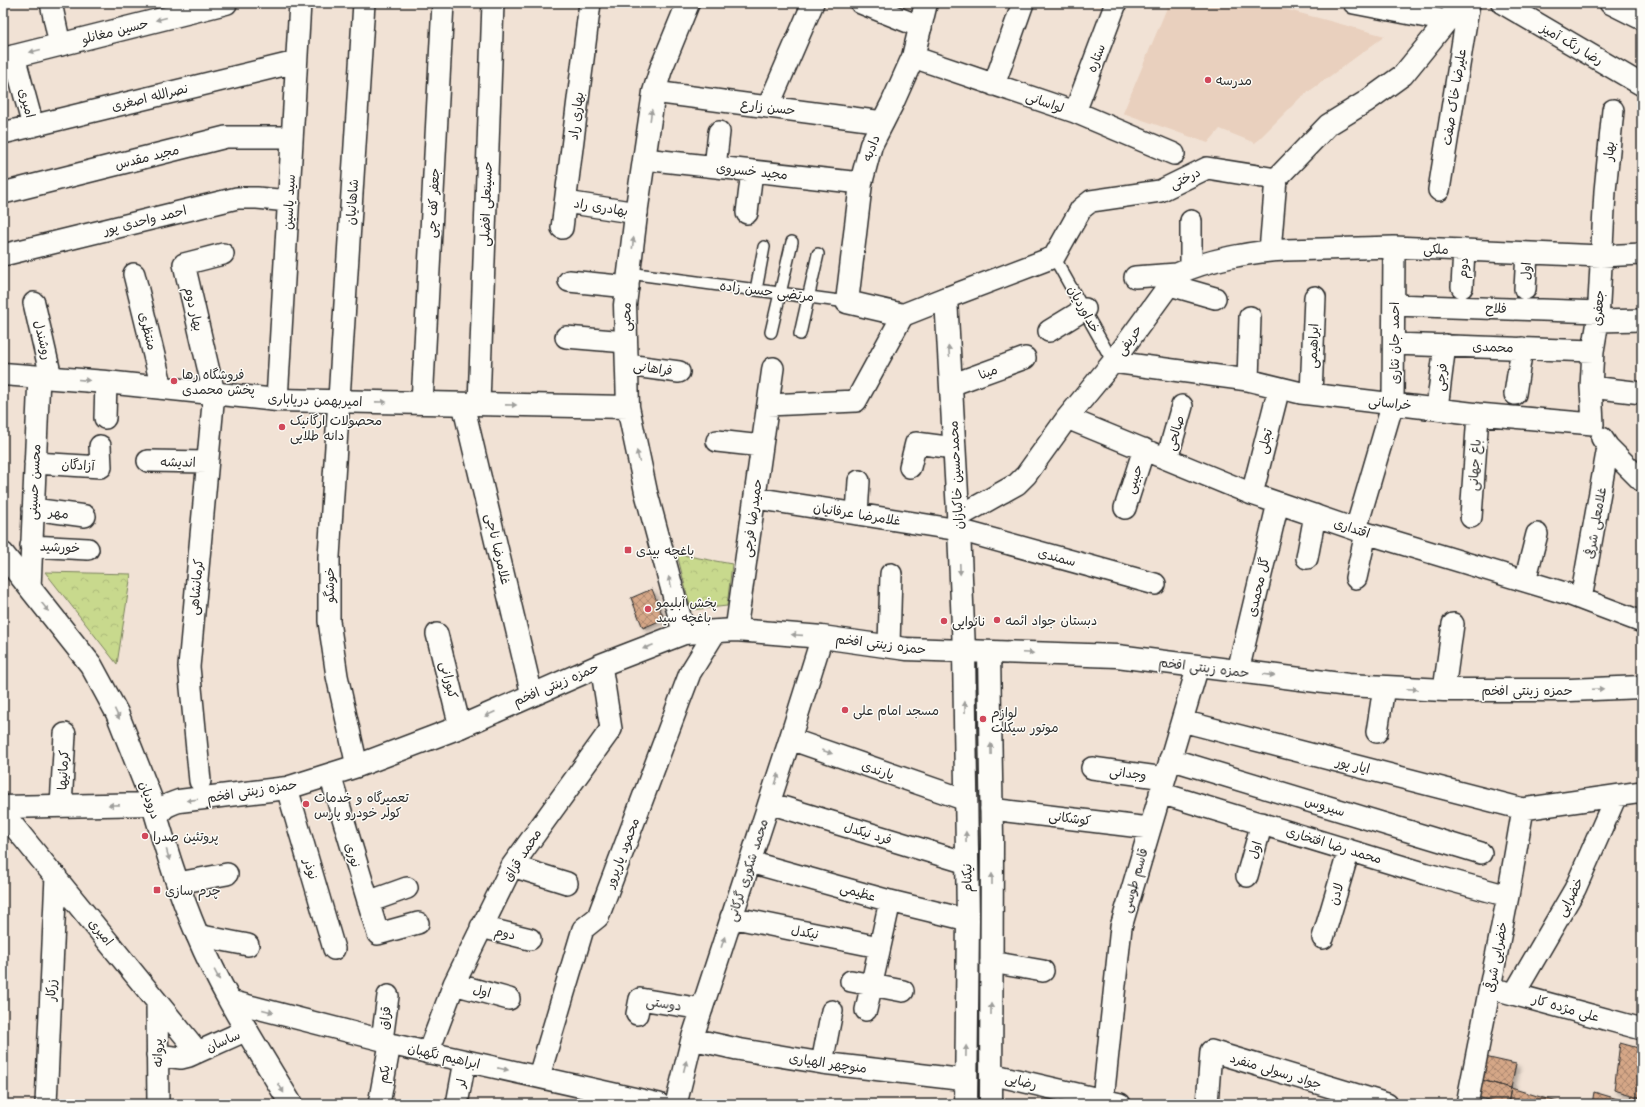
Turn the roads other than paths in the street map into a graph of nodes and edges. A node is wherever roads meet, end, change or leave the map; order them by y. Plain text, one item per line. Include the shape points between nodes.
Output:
1 (51, 3) edge
2 (226, 3) edge
3 (300, 3) edge
4 (364, 3) edge
5 (444, 3) edge
6 (493, 3) edge
7 (590, 3) edge
8 (688, 3) edge
9 (813, 3) edge
10 (861, 3) edge
11 (926, 3) edge
12 (1024, 3) edge
13 (1116, 3) edge
14 (1460, 3) edge
15 (1469, 3) edge
16 (1502, 3) edge
17 (1610, 3) edge
18 (1363, 4) edge
19 (188, 8) edge
20 (1642, 19) edge
21 (1447, 21) junction
22 (921, 27) junction
23 (60, 45) junction
24 (913, 57) junction
25 (9, 58) edge
26 (296, 62) junction
27 (994, 85) junction
28 (1642, 85) edge
29 (654, 92) junction
30 (768, 107) junction
31 (1613, 110) dead end
32 (1075, 112) junction
33 (883, 122) junction
34 (33, 126) junction
35 (719, 132) dead end
36 (3, 133) edge
37 (292, 137) junction
38 (1174, 154) dead end
39 (644, 159) junction
40 (715, 167) junction
41 (752, 171) junction
42 (1276, 179) junction
43 (860, 183) junction
44 (1439, 190) dead end
45 (1605, 191) joint
46 (3, 193) edge
47 (289, 201) junction
48 (566, 202) junction
49 (637, 213) junction
50 (747, 213) dead end
51 (1191, 221) dead end
52 (562, 228) dead end
53 (792, 242) dead end
54 (764, 247) dead end
55 (1394, 247) junction
56 (1270, 250) junction
57 (1464, 250) junction
58 (1527, 253) junction
59 (223, 254) dead end
60 (818, 254) dead end
61 (1642, 254) edge
62 (3, 255) edge
63 (1601, 256) junction
64 (1054, 257) junction
65 (134, 274) dead end
66 (1179, 276) junction
67 (1135, 277) dead end
68 (628, 280) junction
69 (569, 281) dead end
70 (1462, 287) dead end
71 (1525, 289) dead end
72 (756, 290) junction
73 (779, 293) junction
74 (809, 297) junction
75 (1315, 297) dead end
76 (946, 298) junction
77 (1215, 298) dead end
78 (847, 302) junction
79 (34, 304) dead end
80 (1394, 305) junction
81 (1084, 309) junction
82 (903, 315) junction
83 (1250, 317) dead end
84 (1598, 317) junction
85 (1642, 320) edge
86 (1050, 331) dead end
87 (771, 332) dead end
88 (800, 334) dead end
89 (566, 336) dead end
90 (626, 342) junction
91 (1394, 344) junction
92 (1445, 345) junction
93 (1522, 348) junction
94 (1593, 351) junction
95 (1025, 358) dead end
96 (1114, 362) junction
97 (627, 365) junction
98 (773, 368) dead end
99 (680, 372) dead end
100 (3, 374) edge
101 (45, 377) junction
102 (1248, 380) junction
103 (106, 382) junction
104 (951, 385) junction
105 (1591, 387) junction
106 (162, 388) junction
107 (1279, 388) junction
108 (214, 393) junction
109 (1642, 393) edge
110 (1311, 394) junction
111 (1515, 394) dead end
112 (277, 400) junction
113 (339, 402) junction
114 (422, 403) junction
115 (1393, 403) junction
116 (471, 404) junction
117 (768, 405) junction
118 (1182, 406) dead end
119 (628, 407) junction
120 (1437, 408) junction
121 (1478, 414) junction
122 (105, 418) dead end
123 (1066, 418) junction
124 (1593, 424) junction
125 (717, 441) dead end
126 (100, 446) dead end
127 (762, 446) junction
128 (1608, 447) junction
129 (954, 448) junction
130 (1144, 449) junction
131 (1168, 459) junction
132 (148, 461) dead end
133 (207, 462) junction
134 (35, 463) junction
135 (910, 467) dead end
136 (859, 481) dead end
137 (1642, 481) edge
138 (1252, 494) junction
139 (755, 498) junction
140 (1278, 503) junction
141 (1125, 508) dead end
142 (33, 509) junction
143 (857, 514) junction
144 (85, 516) dead end
145 (1315, 516) junction
146 (1471, 517) dead end
147 (958, 523) junction
148 (1361, 531) junction
149 (1536, 534) dead end
150 (32, 546) junction
151 (88, 549) dead end
152 (3, 554) edge
153 (1307, 558) dead end
154 (891, 574) dead end
155 (1356, 578) dead end
156 (1525, 581) junction
157 (1155, 584) dead end
158 (30, 588) junction
159 (1582, 599) junction
160 (1642, 622) edge
161 (1453, 624) dead end
162 (726, 630) junction
163 (684, 633) junction
164 (437, 634) dead end
165 (822, 637) junction
166 (889, 645) junction
167 (964, 651) junction
168 (989, 652) junction
169 (602, 665) junction
170 (1198, 666) junction
171 (1238, 671) junction
172 (1384, 687) junction
173 (1642, 688) edge
174 (1444, 690) junction
175 (532, 695) junction
176 (1182, 720) junction
177 (460, 727) junction
178 (1377, 732) dead end
179 (65, 734) dead end
180 (790, 739) junction
181 (357, 766) junction
182 (1092, 768) dead end
183 (330, 775) junction
184 (1165, 777) junction
185 (200, 781) dead end
186 (287, 788) junction
187 (1642, 792) edge
188 (1616, 796) junction
189 (966, 800) junction
190 (769, 803) junction
191 (61, 806) junction
192 (3, 807) edge
193 (992, 809) junction
194 (1523, 809) junction
195 (155, 811) junction
196 (3, 813) edge
197 (1262, 823) junction
198 (1149, 828) junction
199 (1349, 850) junction
200 (1481, 853) dead end
201 (750, 862) junction
202 (967, 864) junction
203 (512, 866) junction
204 (227, 874) dead end
205 (56, 876) junction
206 (1247, 876) dead end
207 (178, 883) junction
208 (567, 883) dead end
209 (407, 888) dead end
210 (1508, 896) junction
211 (890, 901) junction
212 (368, 902) junction
213 (731, 917) junction
214 (968, 920) junction
215 (418, 923) dead end
216 (481, 928) junction
217 (197, 935) junction
218 (1323, 938) dead end
219 (530, 939) dead end
220 (248, 945) dead end
221 (879, 947) junction
222 (334, 949) dead end
223 (991, 962) junction
224 (1043, 971) dead end
225 (851, 982) dead end
226 (454, 984) junction
227 (872, 985) junction
228 (1490, 988) junction
229 (903, 991) dead end
230 (1514, 994) junction
231 (388, 996) dead end
232 (509, 999) dead end
233 (230, 1001) junction
234 (157, 1002) junction
235 (702, 1009) junction
236 (866, 1010) dead end
237 (832, 1011) dead end
238 (637, 1014) dead end
239 (1642, 1029) edge
240 (247, 1030) junction
241 (692, 1039) junction
242 (386, 1042) junction
243 (198, 1052) junction
244 (428, 1052) junction
245 (157, 1055) junction
246 (465, 1061) junction
247 (822, 1063) junction
248 (991, 1074) junction
249 (539, 1076) junction
250 (966, 1080) junction
251 (1112, 1102) edge
252 (1469, 1103) edge
253 (46, 1104) edge
254 (158, 1104) edge
255 (291, 1104) edge
256 (379, 1104) edge
257 (457, 1104) edge
258 (659, 1104) edge
259 (676, 1104) edge
260 (966, 1104) edge
261 (991, 1104) edge
262 (1207, 1104) edge
263 (1387, 1104) edge

1 - 23 street
2 - 19 main road, حسین مغانلو
3 - 26 street, سید یاسین
4 - 113 street, شاهانیان
5 - 114 street, جعفر کف چی
6 - 116 street, حسینعلی افضلی
7 - 48 street, بهاری راد
8 - 29 main road, محبی
9 - 30 street
10 - 22 street
11 - 22 main road, دادبه
12 - 27 street
13 - 32 street, ستاره
14 - 21 street
15 - 44 street, علیرضا خاک صفت
16 - 28 street, رضا رنگ آمیز
17 - 20 street
18 - 21 street
19 -> 23 main road, حسین مغانلو
21 - 42 street via 1403,75 1328,125
22 - 24 main road, دادبه
23 -> 25 main road, حسین مغانلو
24 - 27 street, لواسانی
24 - 33 main road, دادبه
25 - 34 street, امیری
26 - 34 street, نصرالله اصغری
26 - 37 street, سید یاسین
27 - 32 street, لواسانی
29 - 30 street, حسن زارع
39 -> 29 main road, محبی
30 - 33 street, حسن زارع
31 - 45 street, بهار
32 - 38 street, لواسانی
33 - 43 main road, دادبه via 871,145
34 - 36 street, نصرالله اصغری
35 - 40 street
37 - 46 street, مجید مقدس via 226,137
37 - 47 street, سید یاسین
39 - 40 street, مجید خسروی
39 - 49 main road, محبی
40 - 41 street, مجید خسروی
41 - 43 street, مجید خسروی
41 - 50 street
42 - 56 street
42 - 64 street, درختی via 1206,168 1160,191 1091,201 1080,209
43 - 78 main road, دادبه
45 - 63 street, جعفری
47 - 62 street, احمد واحدی پور via 237,198
47 - 112 street, سید یاسین
48 - 49 street, بهادری راد
48 - 52 street, بهاری راد
68 -> 49 main road, محبی
51 - 66 street
53 - 73 lane
54 - 72 lane
55 - 56 street, ملکی
55 - 57 street, ملکی
55 - 80 street, احمد جان نثاری
56 - 66 street
57 - 58 street, ملکی
57 - 70 street, دوم
58 - 63 street, ملکی
58 - 71 street, اول
59 - 108 street, بهار دوم via 184,264
60 - 74 lane
61 - 63 street, ملکی
63 - 84 street, جعفری
64 - 76 street
64 - 81 lane, خداوردیان
65 - 106 street, منتظری
66 - 67 street
66 - 77 street
66 - 96 street, حریفی
68 - 69 street
68 - 72 lane, مرتضی حسن زاده
68 - 90 main road, محبی via 625,305
72 - 73 lane, مرتضی حسن زاده
73 - 74 lane, مرتضی حسن زاده
73 - 87 lane
74 - 78 lane, مرتضی حسن زاده
74 - 88 lane
75 - 110 street, ابراهیمی
76 - 82 main road
104 -> 76 main road, محمدحسین خاکبازان
78 - 82 main road, مرتضی حسن زاده
79 - 101 street, روشندل
80 - 84 street, فلاح
80 - 91 street, احمد جان نثاری
81 - 86 street
81 - 96 lane, خداوردیان
82 - 117 street via 856,401
83 - 102 street
84 - 85 street, فلاح
84 - 94 street, جعفری
89 - 90 street
90 - 97 main road, محبی
91 - 92 street, محمدی
91 - 115 street, احمد جان نثاری
92 - 93 street, محمدی
92 - 120 street, فرجی
93 - 94 street, محمدی
93 - 111 street
94 - 105 street, جعفری
95 - 104 street, مینا
96 - 102 street, خراسانی
96 - 123 street, حریفی
97 - 99 street, فراهانی
97 - 119 main road, محبی
98 - 117 street, حمیدرضا فرجی
100 - 101 main road, امیربهمن دریاباری
101 -> 103 main road, امیربهمن دریاباری
101 - 134 street, محسن حسینی
102 - 107 street, خراسانی
103 - 106 main road, امیربهمن دریاباری
103 - 122 street
104 - 129 main road, محمدحسین خاکبازان
105 - 109 street
105 - 124 street, جعفری
106 - 108 main road, امیربهمن دریاباری
107 - 110 street, خراسانی
107 - 138 street, تجلی
108 - 112 main road, امیربهمن دریاباری
108 - 133 street, کرمانشاهی
110 - 115 street, خراسانی
112 - 113 main road, امیربهمن دریاباری
113 -> 114 main road, امیربهمن دریاباری
113 - 181 street, خوشگو via 329,557 329,621 337,676
114 - 116 main road, امیربهمن دریاباری
115 - 120 street, خراسانی
115 - 148 street, احمد جان نثاری
116 -> 119 main road, امیربهمن دریاباری
116 - 175 street, غلامرضا ناجی
117 - 127 street, حمیدرضا فرجی
118 - 131 street, صالحی
163 -> 119 main road, محبی via 646,492
120 - 121 street, خراسانی
121 - 124 street, خراسانی
121 - 146 street, باغ جهانی
123 - 130 street, اقتداری
123 - 147 street, حریفی via 1017,484
124 - 128 street
125 - 127 street
126 - 134 street, آزادگان via 101,467
127 - 139 street, حمیدرضا فرجی
128 - 137 street
128 - 159 street, غلامعلی شرفی
129 - 135 street via 916,443
129 - 147 main road, محمدحسین خاکبازان
130 - 131 street, اقتداری
130 - 141 street, حبیبی
131 - 138 street, اقتداری
132 - 133 street, اندیشه
133 - 185 street, کرمانشاهی via 189,667
134 - 142 street, محسن حسینی
136 - 143 street
138 - 140 street, اقتداری
139 - 143 street, غلامرضا عرفانیان
139 - 162 street, حمیدرضا فرجی
140 - 145 street, اقتداری
140 - 171 street, گل محمدی
142 - 144 street, مهر
142 - 150 street, محسن حسینی
143 - 147 street, غلامرضا عرفانیان
145 - 148 street, اقتداری
145 - 153 street
147 - 157 street, سمندی
147 -> 167 main road, محمدحسین خاکبازان
148 - 155 street, احمد جان نثاری
148 - 156 street, اقتداری
149 - 156 street
150 - 151 street, خورشید
150 - 158 street, محسن حسینی
152 - 158 main road, درودیان
154 - 166 street
156 - 159 street, اقتداری
158 -> 195 main road, درودیان via 91,665 117,713
159 - 160 street, اقتداری
161 - 174 street
162 - 163 main road, حمزه زینتی افخم
165 -> 162 main road, حمزه زینتی افخم
162 - 249 street, محمود یارپرور via 690,673 598,917 583,929
163 -> 169 main road, حمزه زینتی افخم
164 - 177 street, کبورانی
165 - 166 main road, حمزه زینتی افخم
165 - 180 street, محمد شکوری گرکانی
166 - 167 main road, حمزه زینتی افخم via 906,649
167 - 168 main road, حمزه زینتی افخم
189 -> 167 main road, نیکنام
168 -> 170 main road, حمزه زینتی افخم via 1117,656
193 -> 168 main road, نیکنام
169 - 175 main road, حمزه زینتی افخم
169 - 203 street, محمد قزاق via 612,729
170 - 171 main road, حمزه زینتی افخم
170 - 176 street, قاسم طوسی
171 -> 172 main road, حمزه زینتی افخم
172 -> 174 main road, حمزه زینتی افخم
172 - 178 street
174 -> 173 main road, حمزه زینتی افخم
175 -> 177 main road, حمزه زینتی افخم
176 - 184 street, قاسم طوسی
176 - 194 street, ایار پور
177 - 181 main road, حمزه زینتی افخم
179 - 191 street, کرمانیها
180 -> 189 street, یارندی
190 -> 180 street, محمد شکوری گرکانی
181 - 183 main road, حمزه زینتی افخم
182 - 184 street, وجدانی
183 - 186 main road, حمزه زینتی افخم
183 - 212 street, نوری
184 - 197 street, محمد رضا افتخاری
184 - 198 street, قاسم طوسی
184 - 200 street, سیروس
186 -> 195 main road, حمزه زینتی افخم via 179,801
186 - 222 street, نوذر
187 - 188 street
188 - 194 street
188 - 230 street, خضرایی via 1575,889
202 -> 189 main road, نیکنام
190 - 201 street, محمد شکوری گرکانی
190 - 202 street, فرد نیکدل
191 - 192 main road
195 -> 191 main road
193 - 198 street, کوشکانی
223 -> 193 main road, نیکنام
194 - 210 street, خضرایی شرقی
195 -> 207 main road, درودیان
196 - 205 street, امیری
197 - 199 street, محمد رضا افتخاری
197 - 206 street, اول
198 - 251 street, قاسم طوسی via 1121,927
199 - 210 street, محمد رضا افتخاری
199 - 218 street, لادن
201 - 211 street, عظیمی
201 - 213 street, محمد شکوری گرکانی
202 - 214 main road, نیکنام
203 - 208 street
203 - 216 street, محمد قزاق
204 - 207 street
205 - 234 street, امیری
205 - 253 street, زرکار
207 - 217 main road, درودیان
209 - 212 street
210 - 228 street, خضرایی شرقی
211 - 214 street, عظیمی
211 - 221 street
212 - 215 street, نوری via 378,934
213 - 221 street, نیکدل
235 -> 213 street, محمد شکوری گرکانی
250 -> 214 main road, نیکنام
216 - 219 street, دوم
216 - 226 street, محمد قزاق
217 - 220 street
217 -> 233 main road, درودیان
221 - 227 street
223 - 224 street
248 -> 223 main road, نیکنام
225 - 227 street
226 - 232 street, اول
226 - 244 street, محمد قزاق
227 - 229 street
227 - 236 street
228 - 230 street, علی مژده کار
228 - 252 street, خضرایی شرقی
230 - 239 street, علی مژده کار
231 - 242 street, قزاق
233 - 240 main road, درودیان
233 -> 242 street, ابراهیم نگهبان
234 - 243 street, امیری
234 - 245 street, پروانه
235 - 238 street, دوستی via 640,999
235 - 241 street, محمد شکوری گرکانی
237 - 247 street
240 - 243 street, ساسان
240 -> 255 main road, درودیان
241 - 247 street, منوچهر الهیاری
259 -> 241 street, محمد شکوری گرکانی
242 - 244 street, ابراهیم نگهبان
242 - 256 street, یکم
243 - 245 street, ساسان via 181,1058
244 - 246 street, ابراهیم نگهبان
245 - 254 street, پروانه
246 -> 249 street, ابراهیم نگهبان
246 - 257 street, لر
247 - 250 street, منوچهر الهیاری
248 - 251 street, رضایی
248 - 261 main road, نیکنام
249 - 258 street, ابراهیم نگهبان
250 - 260 main road, نیکنام
262 - 263 street, جواد رسولی منفرد via 1211,1051

